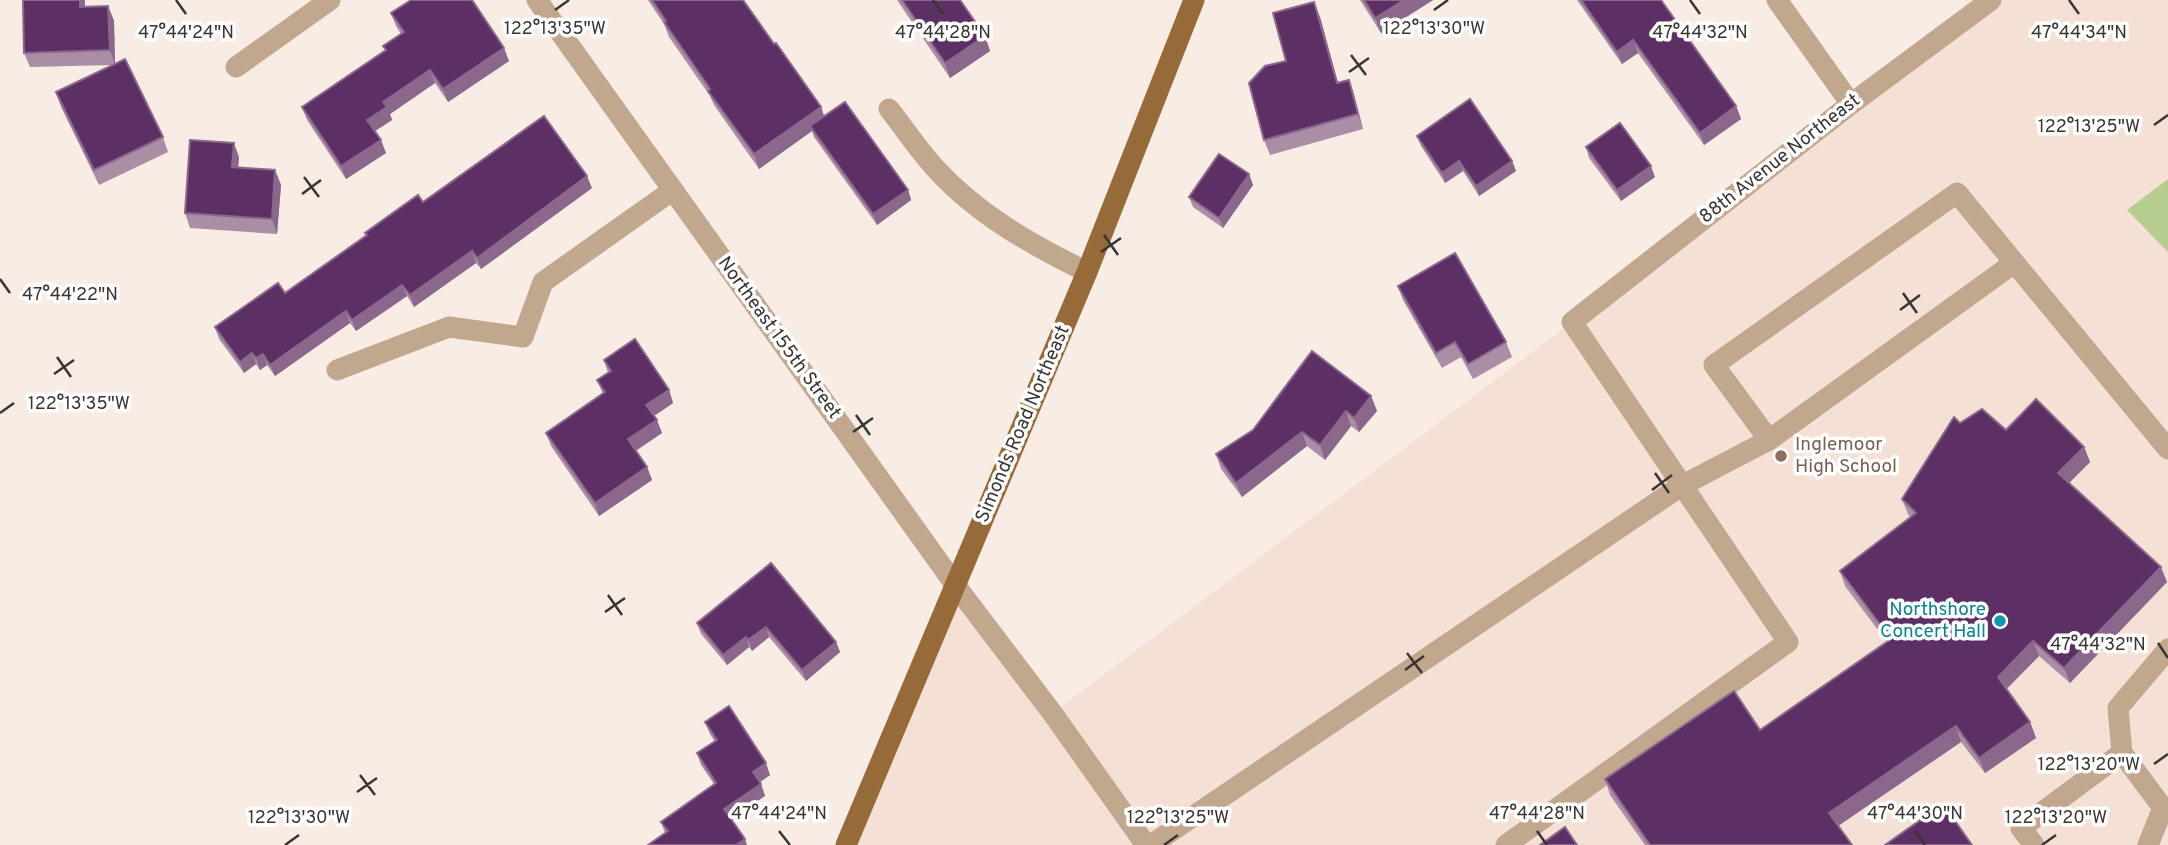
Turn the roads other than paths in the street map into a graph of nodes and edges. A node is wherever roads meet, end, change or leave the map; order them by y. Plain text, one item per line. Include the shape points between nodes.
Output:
1 (330, 0) edge
2 (537, 0) edge
3 (1194, 0) edge
4 (1777, 0) edge
5 (1991, 0) edge
6 (236, 66) dead end
7 (1851, 104) junction
8 (890, 109) dead end
9 (673, 190) junction
10 (2014, 263) junction
11 (1087, 272) junction
12 (337, 370) dead end
13 (1769, 440) junction
14 (2168, 449) edge
15 (1681, 486) junction
16 (956, 586) junction
17 (2168, 649) edge
18 (2122, 752) junction
19 (846, 845) edge
20 (1149, 845) edge
21 (1506, 845) edge
22 (2034, 845) edge
23 (2148, 845) edge

1 - 6 street
2 - 9 street, Northeast 155th Street
3 - 11 main road, Simonds Road Northeast
4 - 7 street
5 - 7 street, 88th Avenue Northeast
7 - 15 street, 88th Avenue Northeast via 1572,322
8 - 11 street via 936,170 967,198 1000,225
9 - 12 street via 543,282 523,337 449,327
9 - 16 street, Northeast 155th Street
10 - 13 street
10 - 13 street via 1957,193 1714,365
10 - 14 street
11 - 16 main road, Simonds Road Northeast
13 - 15 street
15 - 20 street
15 - 21 street via 1788,642
16 - 19 main road, Simonds Road Northeast
16 - 20 street, Northeast 155th Street
17 - 18 street via 2118,708
18 - 22 street via 2021,828
18 - 23 street via 2163,808

